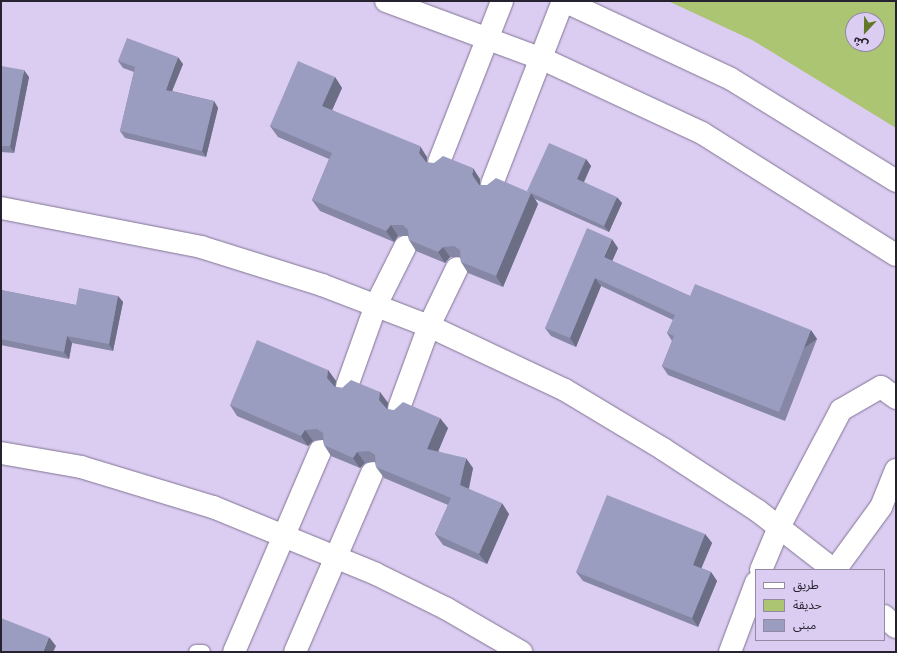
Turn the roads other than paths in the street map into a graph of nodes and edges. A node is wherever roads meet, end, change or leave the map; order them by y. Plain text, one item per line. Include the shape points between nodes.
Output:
1 (386, 1) edge
2 (502, 1) edge
3 (564, 1) edge
4 (487, 37) junction
5 (540, 58) junction
6 (439, 162) edge
7 (896, 181) edge
8 (492, 184) edge
9 (1, 208) edge
10 (405, 246) edge
11 (896, 255) edge
12 (457, 268) edge
13 (376, 305) junction
14 (429, 326) junction
15 (347, 386) edge
16 (896, 398) edge
17 (399, 408) edge
18 (320, 451) edge
19 (1, 453) edge
20 (896, 470) edge
21 (372, 473) edge
22 (779, 527) junction
23 (282, 534) junction
24 (334, 557) junction
25 (761, 569) edge
26 (833, 569) edge
27 (835, 569) edge
28 (755, 586) edge
29 (885, 617) edge
30 (896, 626) edge
31 (196, 652) edge
32 (203, 652) edge
33 (234, 652) edge
34 (295, 652) edge
35 (521, 652) edge
36 (730, 652) edge

1 - 4 street
2 - 4 street
3 - 5 street
3 - 7 street via 732,79
4 - 5 street
4 - 6 street
5 - 8 street
5 - 11 street via 702,133
9 - 13 street via 201,247
10 - 13 street
12 - 14 street
13 - 14 street
13 - 15 street
14 - 17 street
14 - 22 street via 565,390 664,449
16 - 22 street via 881,387 841,410
18 - 23 street
19 - 23 street via 81,467 213,507
20 - 27 street via 881,507
21 - 24 street
22 - 25 street
22 - 26 street
23 - 24 street
23 - 33 street
24 - 34 street
24 - 35 street via 447,609
28 - 36 street
29 - 30 street
31 - 32 lane

